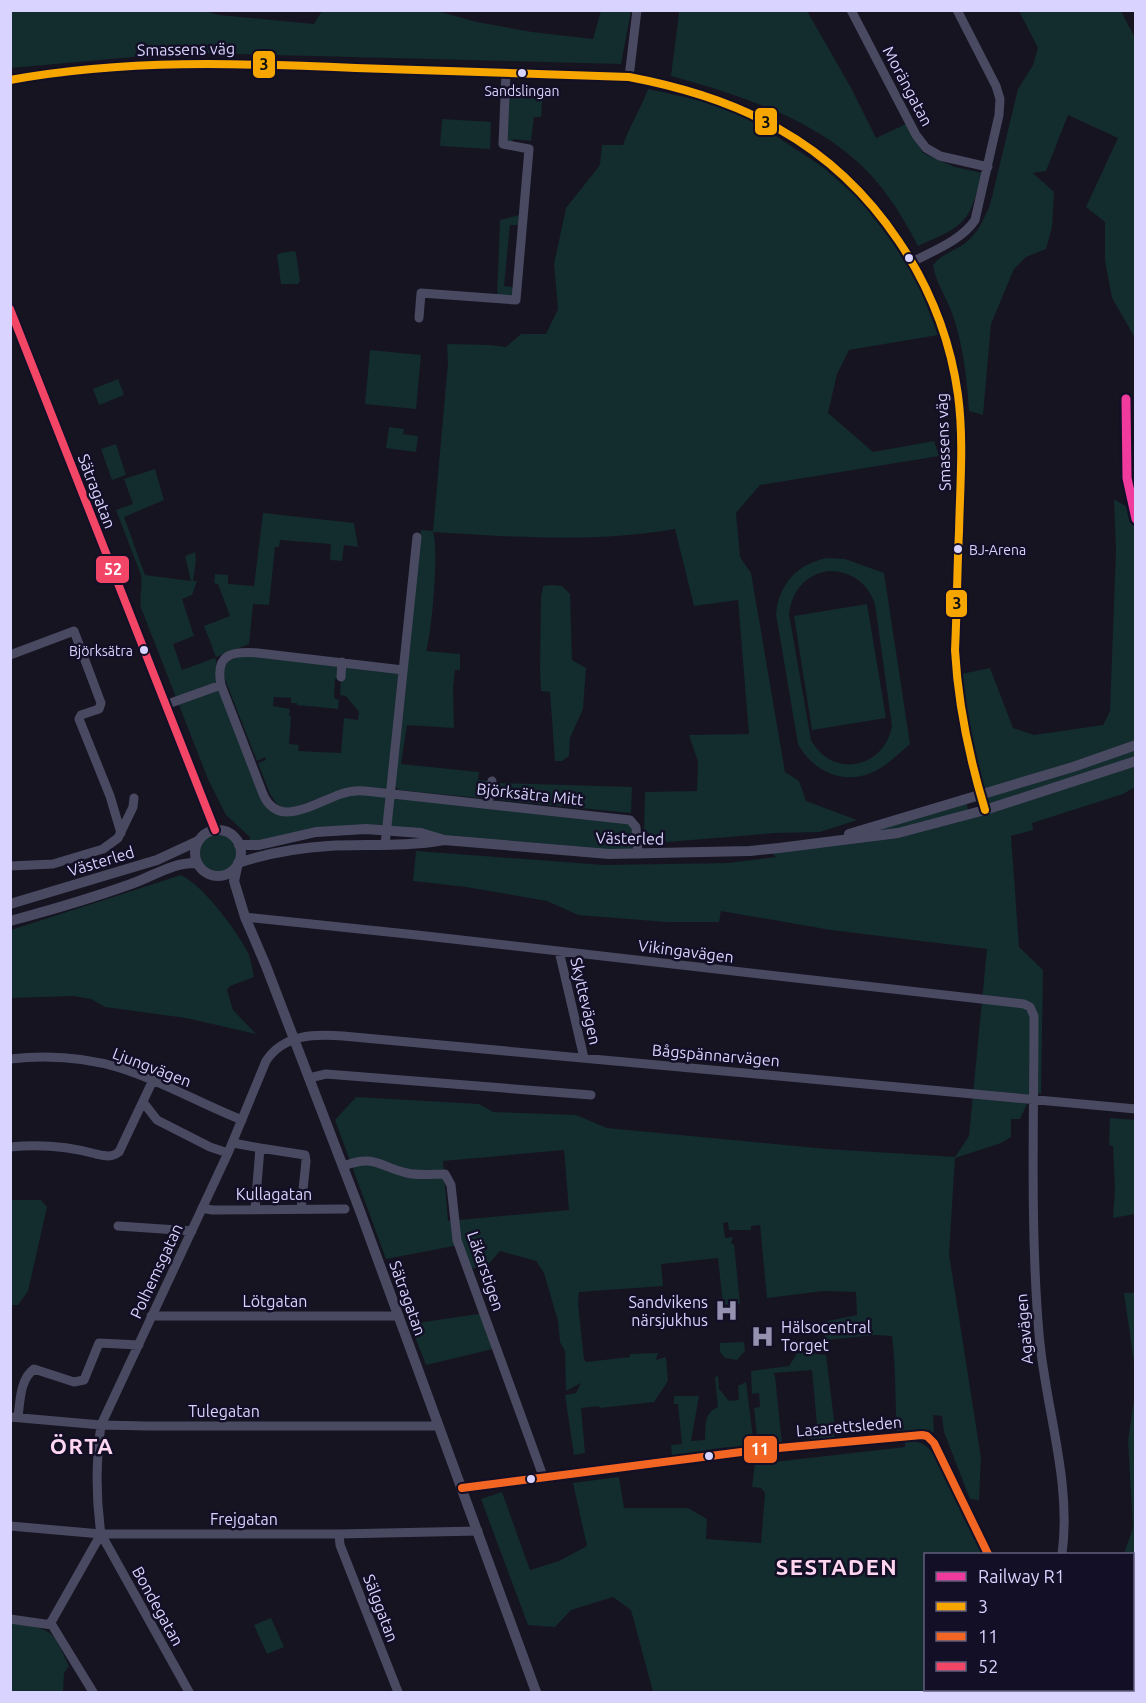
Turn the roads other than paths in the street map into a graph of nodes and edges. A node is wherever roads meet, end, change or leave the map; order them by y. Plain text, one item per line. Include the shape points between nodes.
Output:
1 (637, 10) edge
2 (851, 10) edge
3 (957, 10) edge
4 (506, 73) junction
5 (629, 77) junction
6 (10, 80) edge
7 (988, 167) junction
8 (912, 262) junction
9 (10, 309) edge
10 (419, 318) dead end
11 (417, 537) dead end
12 (10, 655) edge
13 (342, 662) junction
14 (403, 670) junction
15 (341, 677) dead end
16 (221, 685) junction
17 (165, 705) junction
18 (1136, 746) edge
19 (1136, 761) edge
20 (492, 782) dead end
21 (390, 794) junction
22 (980, 796) junction
23 (134, 798) dead end
24 (488, 804) junction
25 (985, 810) junction
26 (219, 830) junction
27 (386, 831) junction
28 (121, 833) junction
29 (444, 840) junction
30 (198, 841) junction
31 (816, 843) junction
32 (239, 845) junction
33 (385, 845) junction
34 (638, 854) junction
35 (197, 862) junction
36 (238, 863) junction
37 (10, 866) edge
38 (220, 875) junction
39 (10, 904) edge
40 (245, 917) junction
41 (10, 921) edge
42 (559, 951) junction
43 (293, 1038) junction
44 (584, 1058) junction
45 (10, 1059) edge
46 (309, 1078) junction
47 (153, 1080) junction
48 (591, 1095) dead end
49 (1034, 1100) junction
50 (143, 1102) junction
51 (1136, 1109) edge
52 (242, 1120) junction
53 (233, 1143) junction
54 (10, 1147) edge
55 (260, 1148) junction
56 (228, 1153) junction
57 (343, 1166) junction
58 (202, 1208) junction
59 (255, 1209) junction
60 (301, 1209) junction
61 (345, 1209) dead end
62 (118, 1226) dead end
63 (192, 1232) junction
64 (152, 1316) junction
65 (399, 1316) junction
66 (139, 1345) junction
67 (14, 1417) edge
68 (100, 1425) junction
69 (439, 1426) junction
70 (543, 1476) junction
71 (462, 1488) junction
72 (10, 1526) edge
73 (478, 1531) junction
74 (101, 1534) junction
75 (339, 1534) junction
76 (988, 1553) edge
77 (1062, 1553) edge
78 (10, 1619) edge
79 (50, 1624) junction
80 (91, 1690) edge
81 (80, 1692) edge
82 (189, 1692) edge
83 (398, 1692) edge
84 (536, 1692) edge

1 - 5 street
2 - 7 street, Morängatan via 906,118 926,148 940,156
3 - 7 street via 1000,99
4 - 5 street, Smassens väg
4 - 6 street, Smassens väg via 169,63
4 - 10 street via 503,144 529,150 516,300 421,293
5 - 8 street, Smassens väg via 682,88 736,107 807,146 876,210
7 - 8 street via 971,226
8 - 22 street, Smassens väg via 940,322 958,394 961,452 957,677
9 - 17 street, Sätragatan
11 - 14 street
12 - 28 street via 74,631 101,703 99,709 79,718
13 - 14 street
13 - 15 street
13 - 16 street via 242,652 220,663
14 - 21 street
16 - 17 street
16 - 21 street, Björksätra Mitt via 267,803 274,810 292,812 354,790
17 - 26 street, Sätragatan
18 - 22 street, Västerled
19 - 25 street, Västerled
20 - 24 street
21 - 24 street, Björksätra Mitt
21 - 27 street
22 - 25 street, Smassens väg
22 - 31 street, Västerled
23 - 28 street, Västerled
24 - 34 street, Björksätra Mitt via 630,820 636,827
25 - 31 street, Västerled via 898,833
26 - 30 street
26 - 32 street via 233,836
27 - 29 street, Västerled via 421,832
27 - 32 street, Västerled via 316,832 259,845
27 - 33 street
28 - 37 street, Västerled via 104,849 53,864
29 - 33 street, Västerled
29 - 34 street, Västerled
30 - 35 street
30 - 39 street, Västerled via 157,860
31 - 34 street, Västerled
32 - 36 street
33 - 36 street, Västerled via 279,851
35 - 38 street via 207,873
35 - 41 street, Västerled via 180,863 135,883
36 - 38 street
36 - 40 street, Sätragatan via 234,881
38 - 40 street, Sätragatan
40 - 42 street, Vikingavägen
40 - 43 street, Sätragatan
42 - 44 street, Skyttevägen
42 - 49 street, Vikingavägen via 1024,1004 1034,1016
43 - 44 street, Bågspännarvägen via 336,1035
43 - 46 street, Sätragatan
43 - 52 street, Polhemsgatan via 266,1061
44 - 49 street, Bågspännarvägen
45 - 47 street, Ljungvägen via 46,1056 81,1060
46 - 48 street via 326,1074
46 - 57 street, Sätragatan
47 - 50 street
47 - 52 street, Ljungvägen
49 - 51 street, Bågspännarvägen
49 - 77 street, Agavägen via 1036,1305 1063,1498
50 - 54 street via 115,1155 56,1146
50 - 56 street via 157,1120
52 - 53 street, Polhemsgatan
53 - 55 street
53 - 56 street, Polhemsgatan
55 - 59 street
55 - 60 street via 305,1155
56 - 58 street, Polhemsgatan
57 - 65 street, Sätragatan
57 - 70 street, Läkarstigen via 373,1161 406,1173 445,1174 448,1178 457,1240
58 - 59 street, Kullagatan
58 - 63 street, Polhemsgatan
59 - 60 street, Kullagatan
60 - 61 street, Kullagatan
62 - 63 street
63 - 64 street, Polhemsgatan
64 - 65 street, Lötgatan
64 - 66 street, Polhemsgatan
65 - 69 street, Sätragatan
66 - 67 street via 99,1343 84,1380 74,1382 34,1369 21,1392
66 - 68 street, Polhemsgatan
67 - 68 street, Tulegatan
68 - 69 street, Tulegatan
68 - 74 street, Polhemsgatan
69 - 71 street, Sätragatan
70 - 71 street, Lasarettsleden
70 - 76 street, Lasarettsleden via 922,1435 934,1443
71 - 73 street, Sätragatan
72 - 74 street, Frejgatan
73 - 75 street, Frejgatan
73 - 84 street, Sätragatan
74 - 75 street, Frejgatan
74 - 79 street
74 - 82 street, Bondegatan
75 - 83 street, Sälggatan
78 - 79 street
79 - 80 street
80 - 81 street

